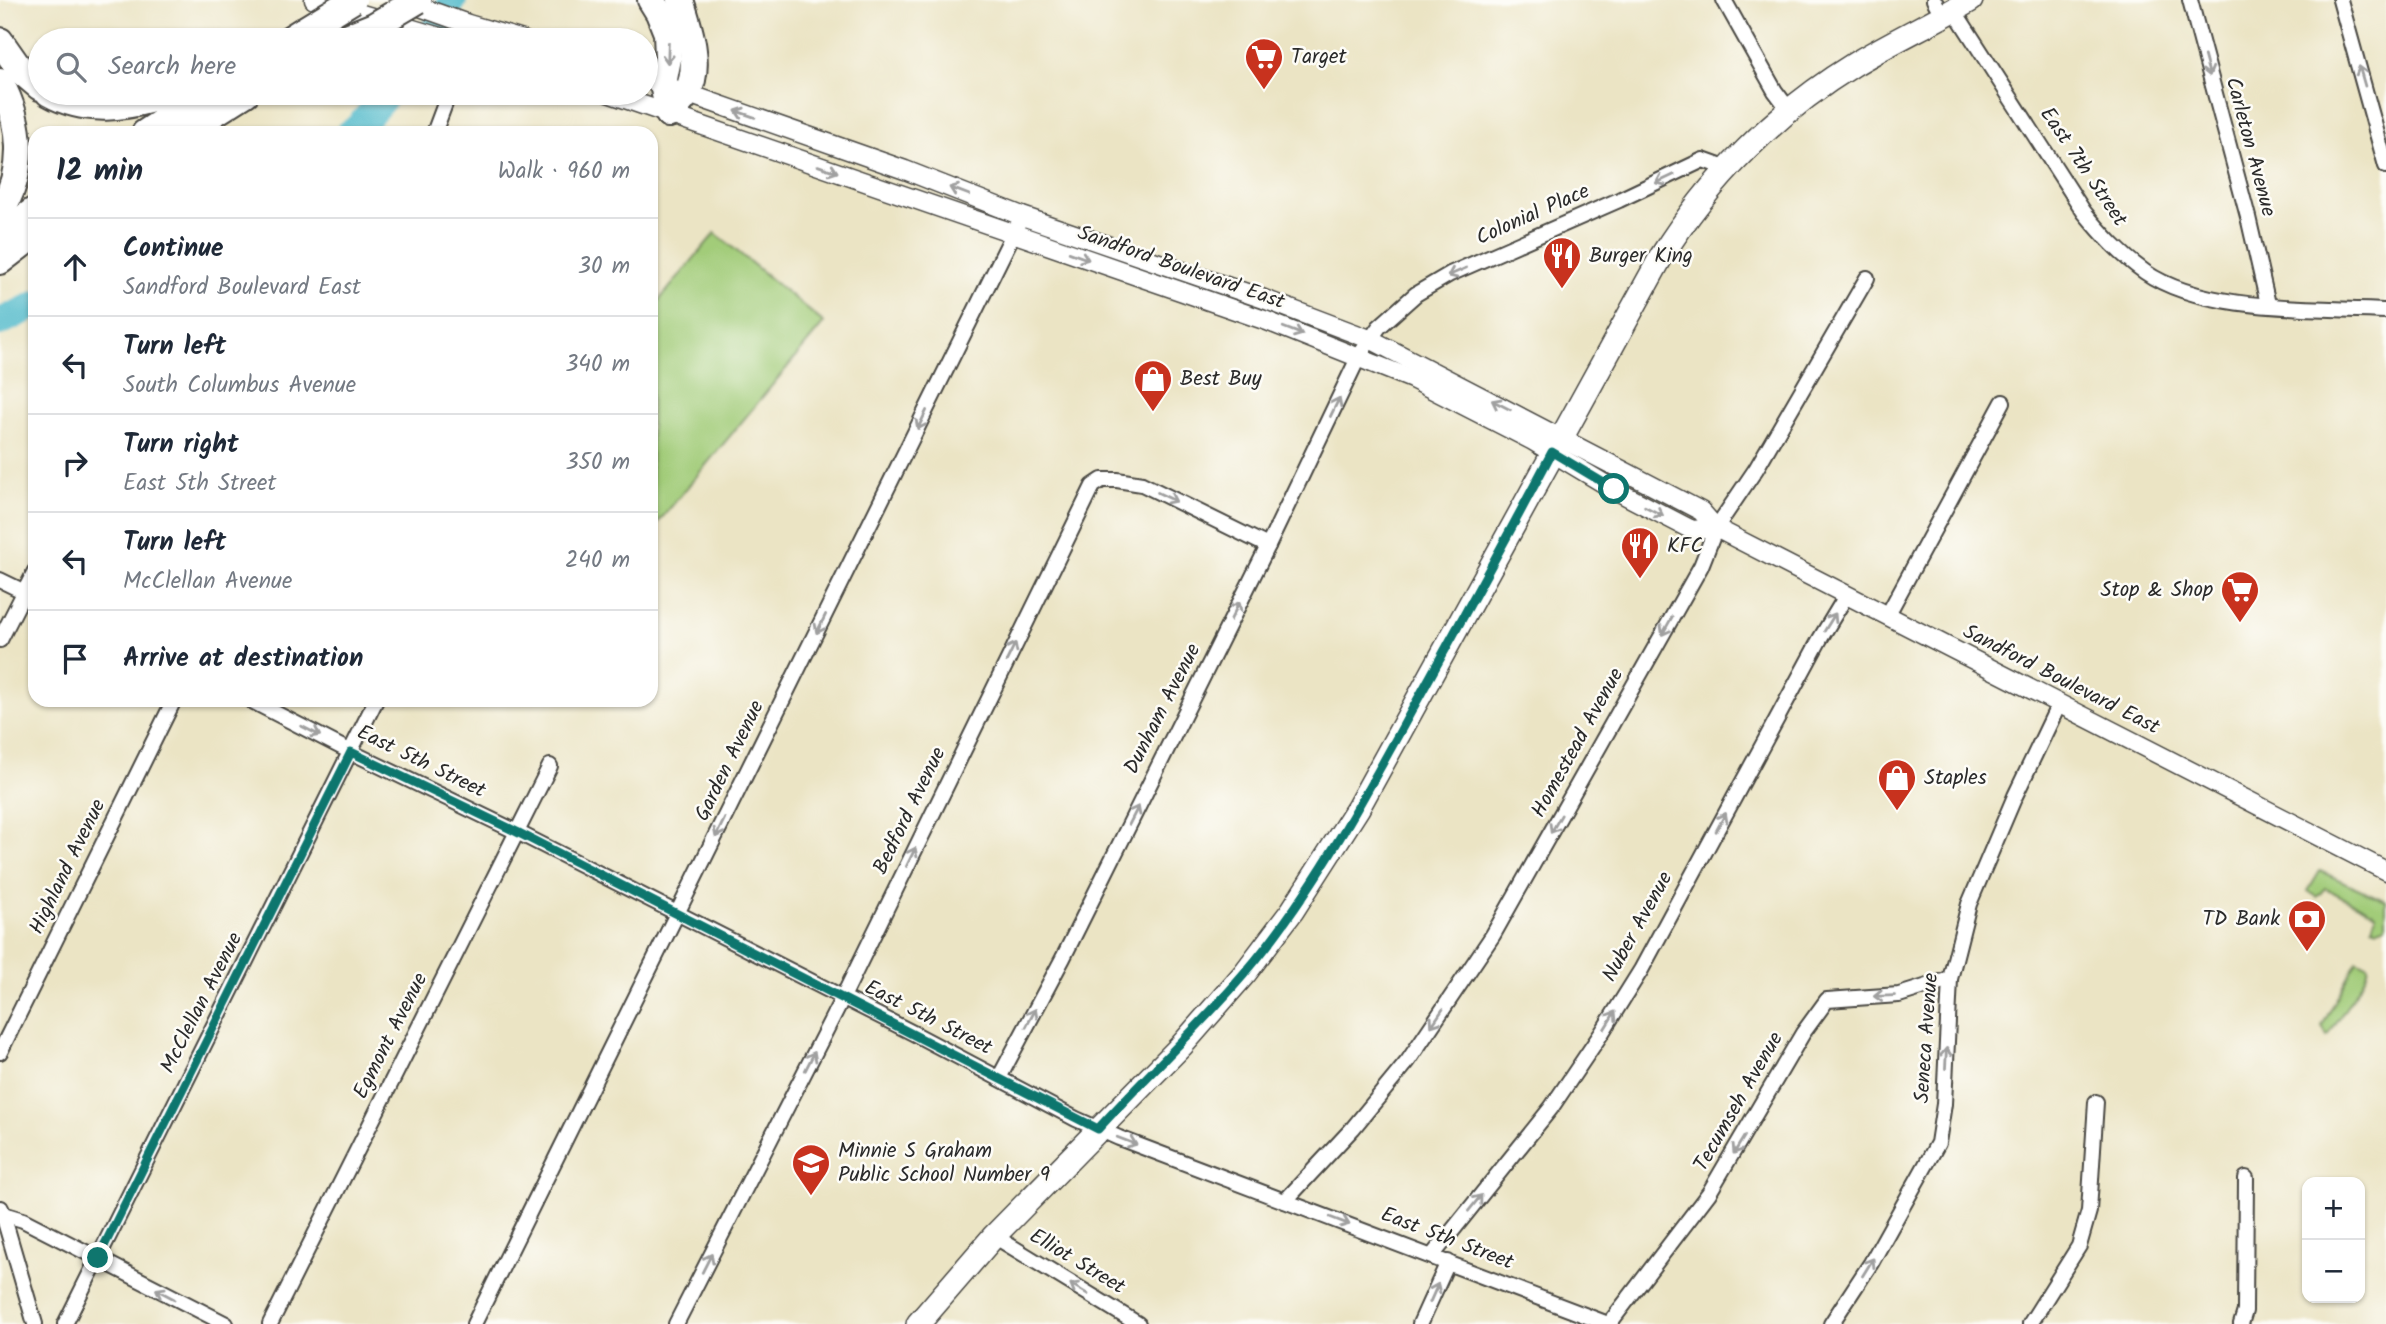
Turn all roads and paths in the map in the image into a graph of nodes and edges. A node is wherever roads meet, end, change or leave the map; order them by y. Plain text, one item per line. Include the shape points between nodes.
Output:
1 (314, 0) edge
2 (353, 0) edge
3 (400, 0) edge
4 (1724, 0) edge
5 (2190, 0) edge
6 (2340, 0) edge
7 (1950, 6) edge
8 (408, 7) edge
9 (670, 11) edge
10 (307, 28) edge
11 (358, 28) edge
12 (369, 28) edge
13 (435, 28) edge
14 (466, 28) edge
15 (0, 41) edge
16 (28, 77) edge
17 (0, 82) edge
18 (665, 86) edge
19 (80, 105) edge
20 (131, 105) edge
21 (187, 105) edge
22 (227, 105) edge
23 (444, 105) edge
24 (643, 105) edge
25 (1790, 111) junction
26 (669, 114) junction
27 (156, 126) edge
28 (194, 126) edge
29 (437, 126) edge
30 (2386, 166) edge
31 (1728, 169) junction
32 (0, 212) edge
33 (28, 215) edge
34 (1022, 216) junction
35 (1014, 233) junction
36 (0, 236) edge
37 (28, 239) edge
38 (0, 261) edge
39 (1867, 278) dead end
40 (2268, 304) junction
41 (2386, 311) edge
42 (1372, 340) junction
43 (1359, 356) junction
44 (2003, 402) dead end
45 (1557, 444) junction
46 (1716, 528) junction
47 (1268, 546) junction
48 (0, 580) edge
49 (28, 594) edge
50 (28, 596) edge
51 (1846, 596) junction
52 (1887, 616) junction
53 (0, 640) edge
54 (2059, 704) junction
55 (170, 707) edge
56 (264, 707) edge
57 (373, 707) edge
58 (351, 752) junction
59 (550, 766) dead end
60 (517, 832) junction
61 (2386, 872) edge
62 (677, 915) junction
63 (1950, 979) junction
64 (843, 997) junction
65 (0, 1052) edge
66 (999, 1078) junction
67 (2096, 1102) dead end
68 (1098, 1129) junction
69 (2246, 1178) dead end
70 (1285, 1201) junction
71 (1, 1211) edge
72 (994, 1236) junction
73 (1432, 1256) junction
74 (98, 1258) junction
75 (1448, 1262) junction
76 (35, 1324) edge
77 (65, 1324) edge
78 (226, 1324) edge
79 (270, 1324) edge
80 (474, 1324) edge
81 (676, 1324) edge
82 (918, 1324) edge
83 (1138, 1324) edge
84 (1420, 1324) edge
85 (1609, 1324) edge
86 (1831, 1324) edge
87 (2029, 1324) edge
88 (2241, 1324) edge

1 - 8 street
2 - 10 highway, bridge
3 - 8 street
4 - 25 street
5 -> 40 street, Carleton Avenue
30 -> 6 street
7 - 25 main road via 1852,66
7 - 40 street, East 7th Street via 2109,243 2147,274 2173,286 2231,301
8 - 11 highway
8 - 12 highway, bridge
8 - 13 street
8 - 14 street
9 - 18 highway via 692,50 693,68
15 - 16 highway
17 - 32 highway via 16,121 19,145 13,185
18 - 26 highway
34 -> 18 street, Sandford Boulevard East
19 - 20 highway
21 - 27 highway
22 - 28 highway
23 - 29 street
24 - 26 street, Sandford Boulevard East
25 - 31 main road
26 -> 35 street, Sandford Boulevard East
31 -> 42 street, Colonial Place via 1703,160 1450,274 1398,308
31 - 45 main road via 1661,257
33 - 36 highway
34 - 35 street, Garden Avenue
34 - 42 street, Sandford Boulevard East
35 -> 43 street, Sandford Boulevard East
35 -> 62 street, Garden Avenue
37 - 38 highway
39 - 46 street, Homestead Avenue via 1756,469
40 - 41 street, East 7th Street
42 - 43 street, Colonial Place
45 -> 42 street, Sandford Boulevard East
43 - 45 street, Sandford Boulevard East
47 -> 43 street, Dunham Avenue
44 - 52 street
45 - 46 street, Sandford Boulevard East via 1602,483 1692,530
45 - 68 main road via 1359,808 1292,911 1213,1010
46 - 51 street, Sandford Boulevard East
46 -> 70 street, Homestead Avenue via 1701,566 1493,935 1408,1061
64 -> 47 street, Bedford Avenue via 1093,486 1102,480 1142,484
66 -> 47 street, Dunham Avenue
48 - 49 street
50 - 53 street
51 - 52 street, Sandford Boulevard East
73 -> 51 street, Nuber Avenue via 1551,1108 1601,1034 1641,970
52 - 54 street, Sandford Boulevard East
54 - 61 street, Sandford Boulevard East
54 - 63 street, Seneca Avenue via 1969,904
55 - 65 street, Highland Avenue
56 -> 58 street, East 5th Street
57 - 58 street, McClellan Avenue
58 - 60 street, East 5th Street
58 - 74 street, McClellan Avenue
59 - 60 street, Egmont Avenue
60 - 62 street, East 5th Street
60 - 79 street, Egmont Avenue
62 - 64 street, East 5th Street
62 - 80 street, Garden Avenue
63 -> 85 street, Tecumseh Avenue via 1899,995 1828,1000 1803,1033 1710,1192
86 -> 63 street, Seneca Avenue via 1938,1143
64 - 66 street, East 5th Street
81 -> 64 street, Bedford Avenue
66 - 68 street, East 5th Street
67 - 87 street via 2089,1211 2079,1246
68 -> 70 street, East 5th Street
68 - 72 main road
69 - 88 street via 2245,1311
70 -> 73 street, East 5th Street
71 - 74 street
71 - 76 street
72 - 82 main road
83 -> 72 street, Elliot Street
73 - 75 street, East 5th Street
74 - 77 street, McClellan Avenue
78 -> 74 street
84 -> 75 street
75 - 85 street, East 5th Street

